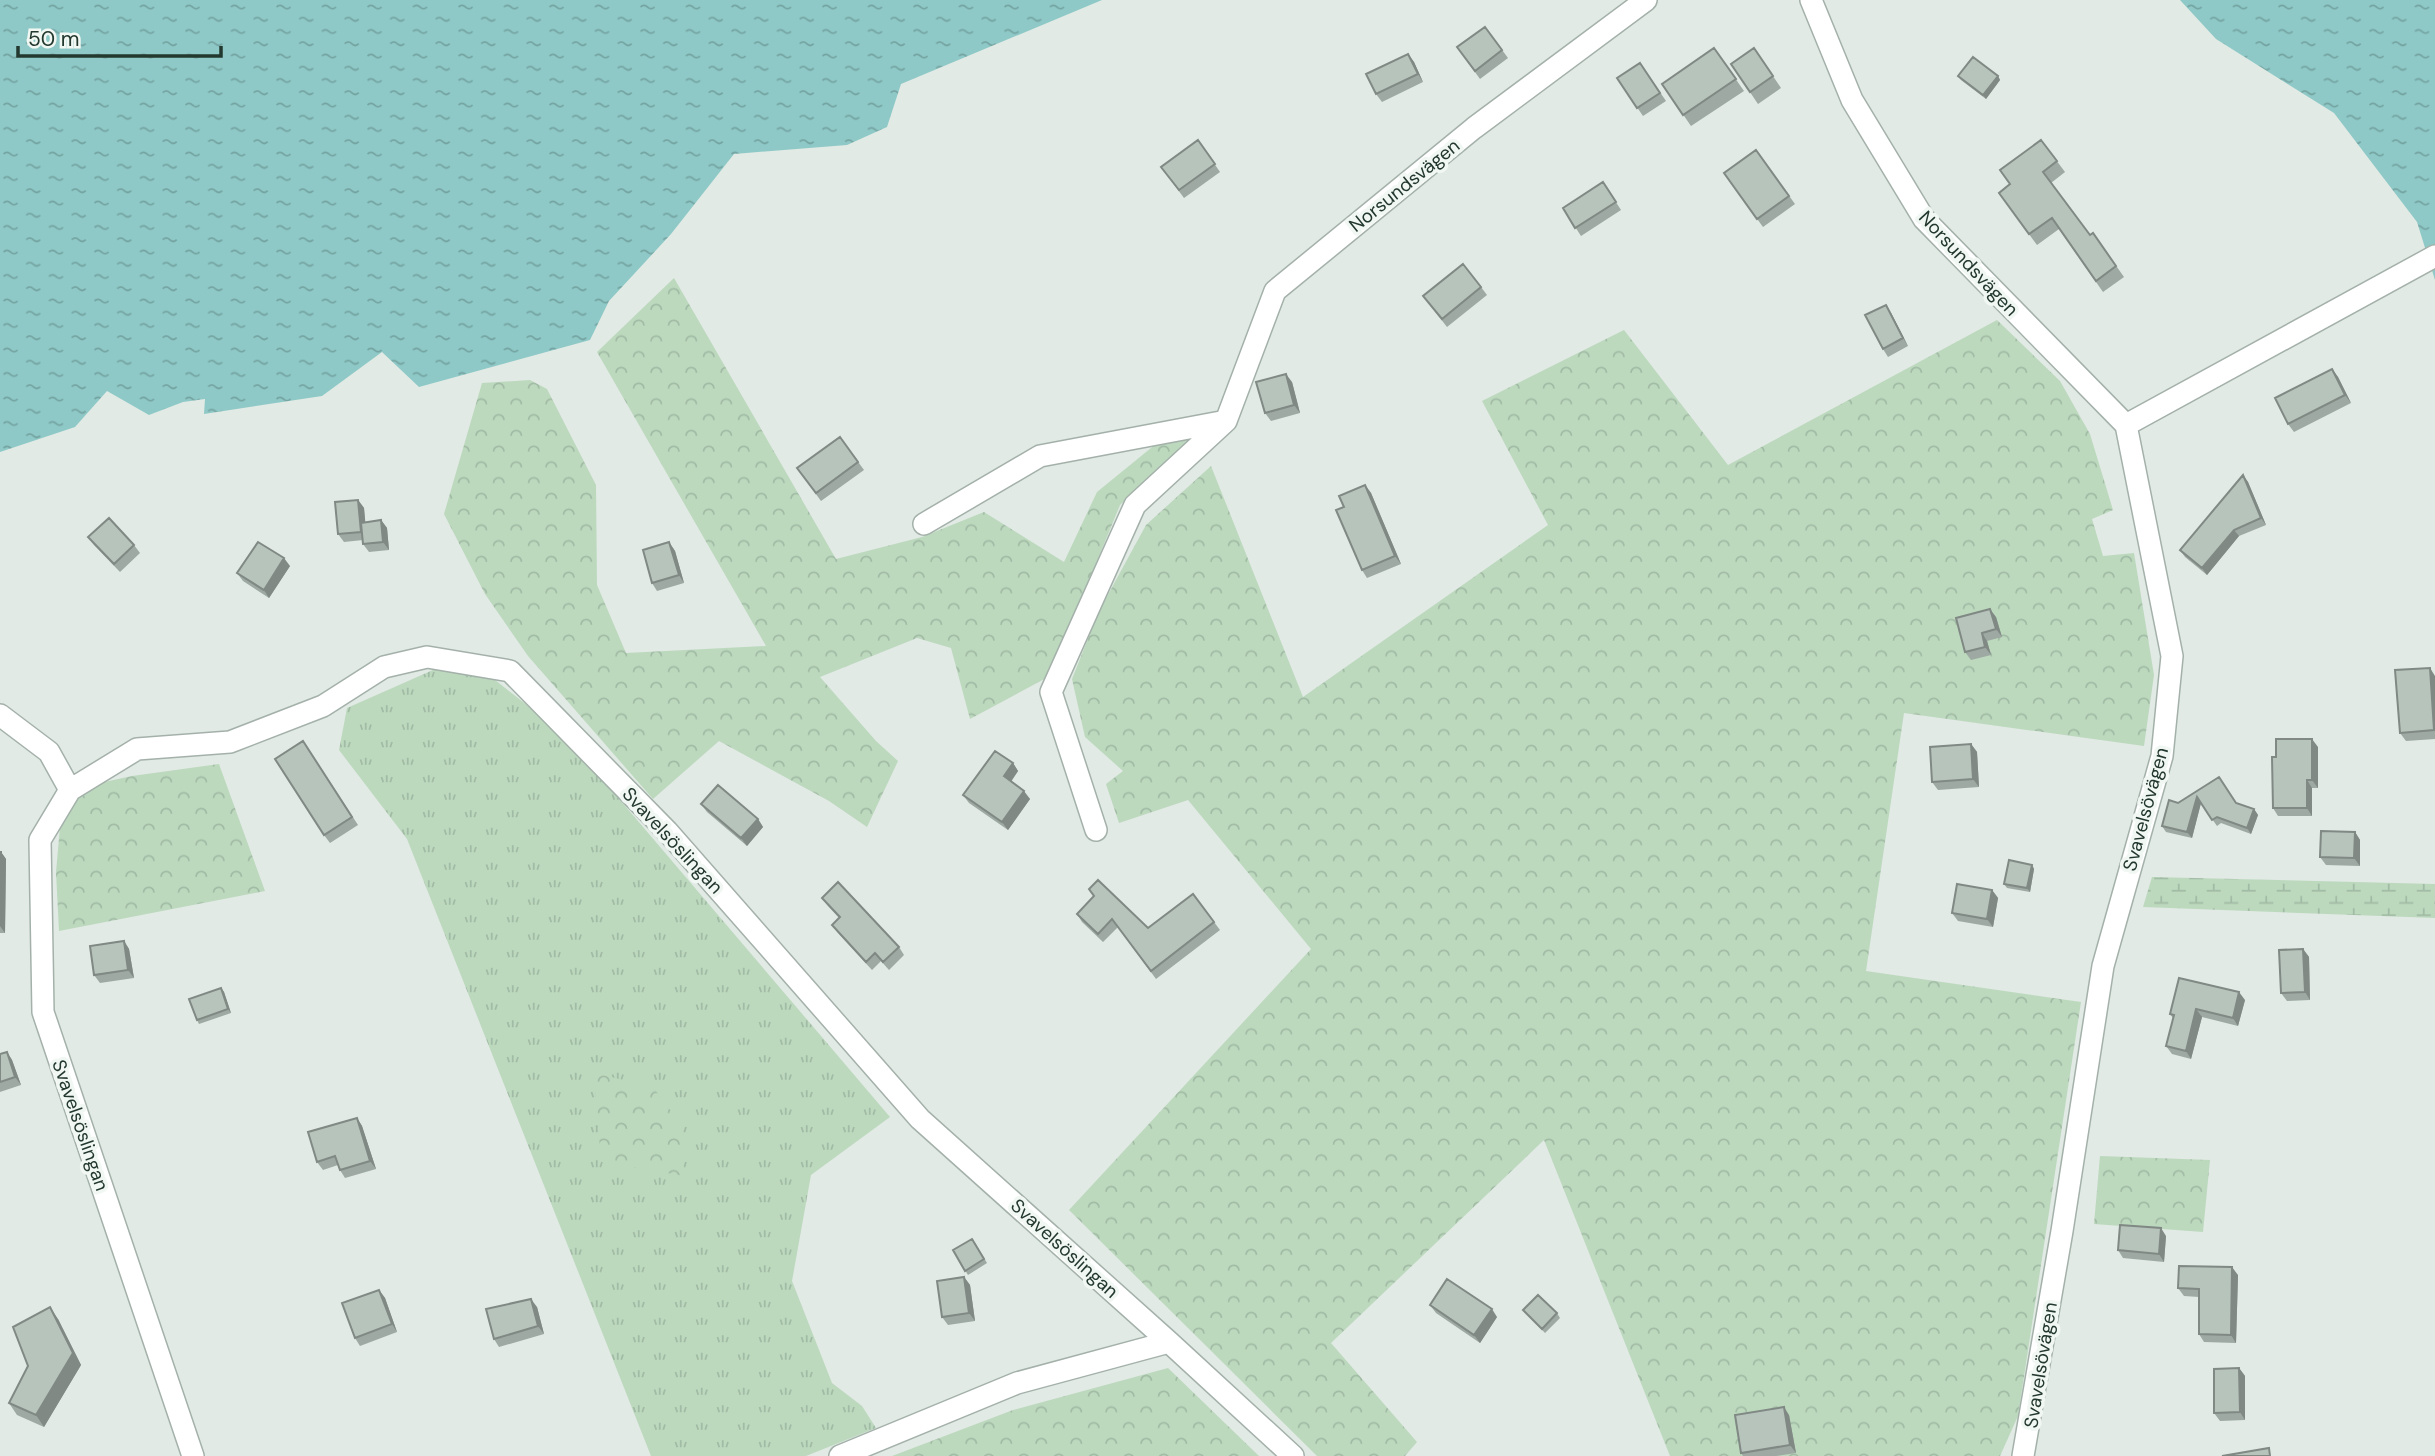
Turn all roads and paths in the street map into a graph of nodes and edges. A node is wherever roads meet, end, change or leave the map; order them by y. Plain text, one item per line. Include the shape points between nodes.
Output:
1 (1646, 0) edge
2 (1811, 0) edge
3 (2435, 256) edge
4 (1226, 421) junction
5 (2126, 425) junction
6 (924, 524) dead end
7 (0, 715) edge
8 (69, 790) junction
9 (1096, 830) dead end
10 (1169, 1342) junction
11 (193, 1456) edge
12 (840, 1456) edge
13 (1293, 1456) edge
14 (2023, 1456) edge

1 - 4 street, Norsundsvägen via 1474,128 1275,291
2 - 5 street, Norsundsvägen via 1852,100 1924,219
3 - 5 street
4 - 6 street via 1040,456
4 - 9 street, Norsundsvägen via 1135,505 1051,692
5 - 14 street, Svavelsövägen via 2172,656 2162,756 2103,966
7 - 8 street via 49,752
8 - 10 street, Svavelsöslingan via 137,749 230,742 323,706 384,667 427,657 510,671 667,831 920,1119
8 - 11 street, Svavelsöslingan via 40,840 43,1012
10 - 12 street via 1017,1383
10 - 13 street, Svavelsöslingan

